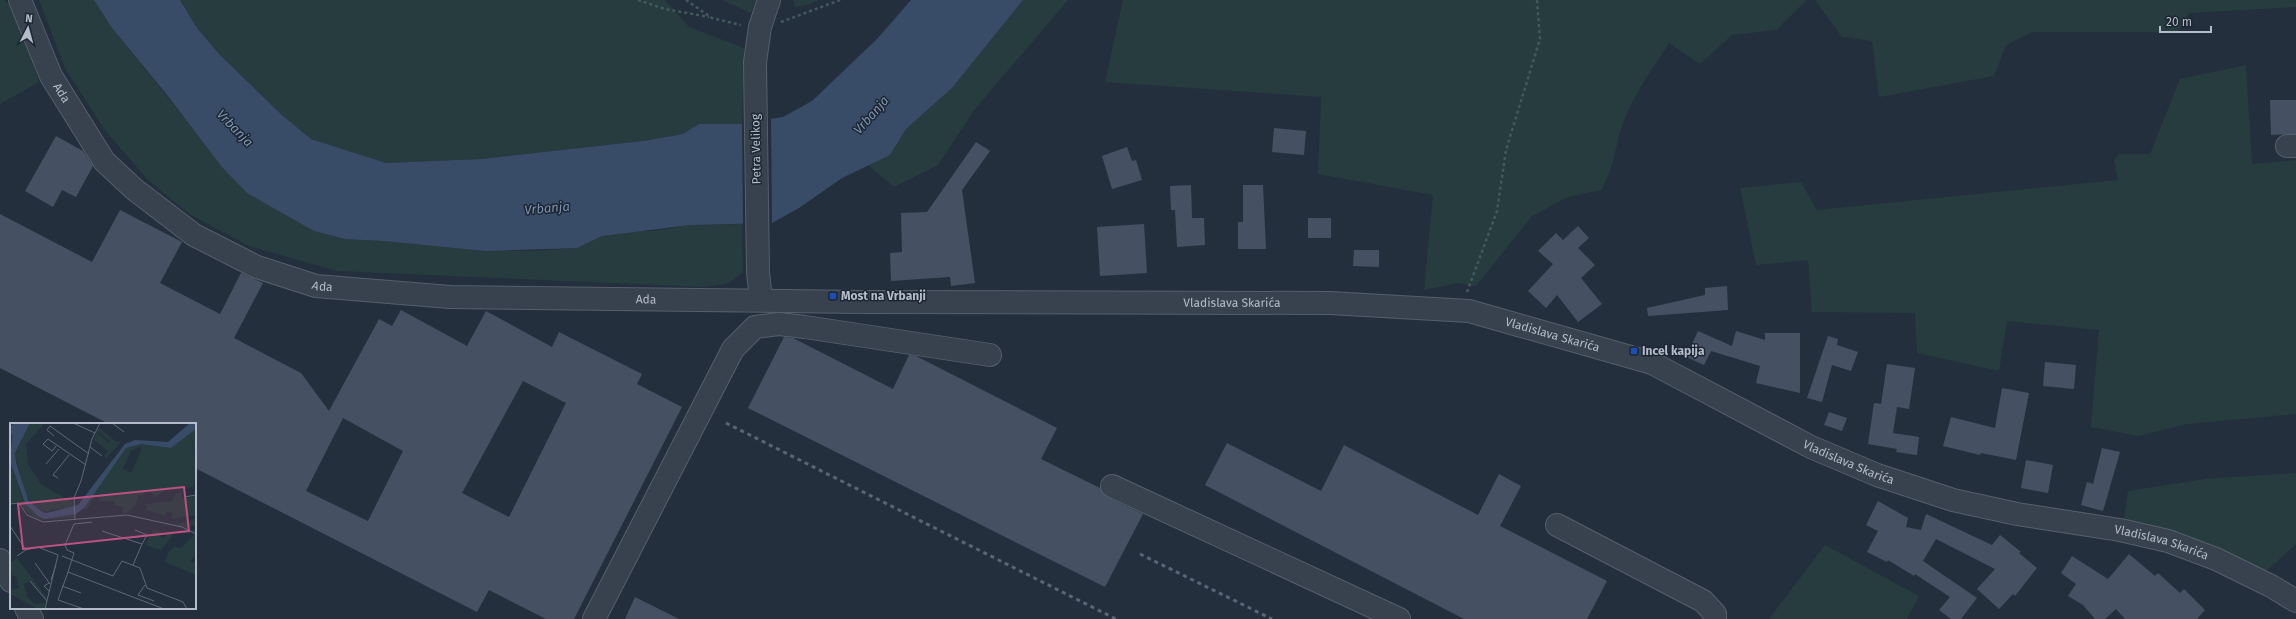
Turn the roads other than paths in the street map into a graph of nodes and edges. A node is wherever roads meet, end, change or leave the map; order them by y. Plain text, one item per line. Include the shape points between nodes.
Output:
1 (20, 0) edge
2 (768, 0) edge
3 (760, 300) junction
4 (990, 355) dead end
5 (1112, 486) dead end
6 (1556, 525) dead end
7 (0, 560) edge
8 (10, 579) edge
9 (2296, 601) edge
10 (27, 609) edge
11 (32, 619) edge
12 (594, 619) edge
13 (1399, 619) edge
14 (1715, 619) edge

1 - 3 street, Ada via 51,76 104,161 134,189 194,235 257,267 316,286 356,291 450,297
2 - 3 street, Petra Velikog via 755,62
3 - 9 street, Vladislava Skarića via 1330,303 1461,310 1487,315 1652,363 1811,447 1877,475 1953,500 2168,541 2230,566
4 - 12 street via 805,327 779,324 755,327 733,349
5 - 13 street
6 - 14 street via 1703,601 1715,614
7 - 8 street
10 - 11 street

